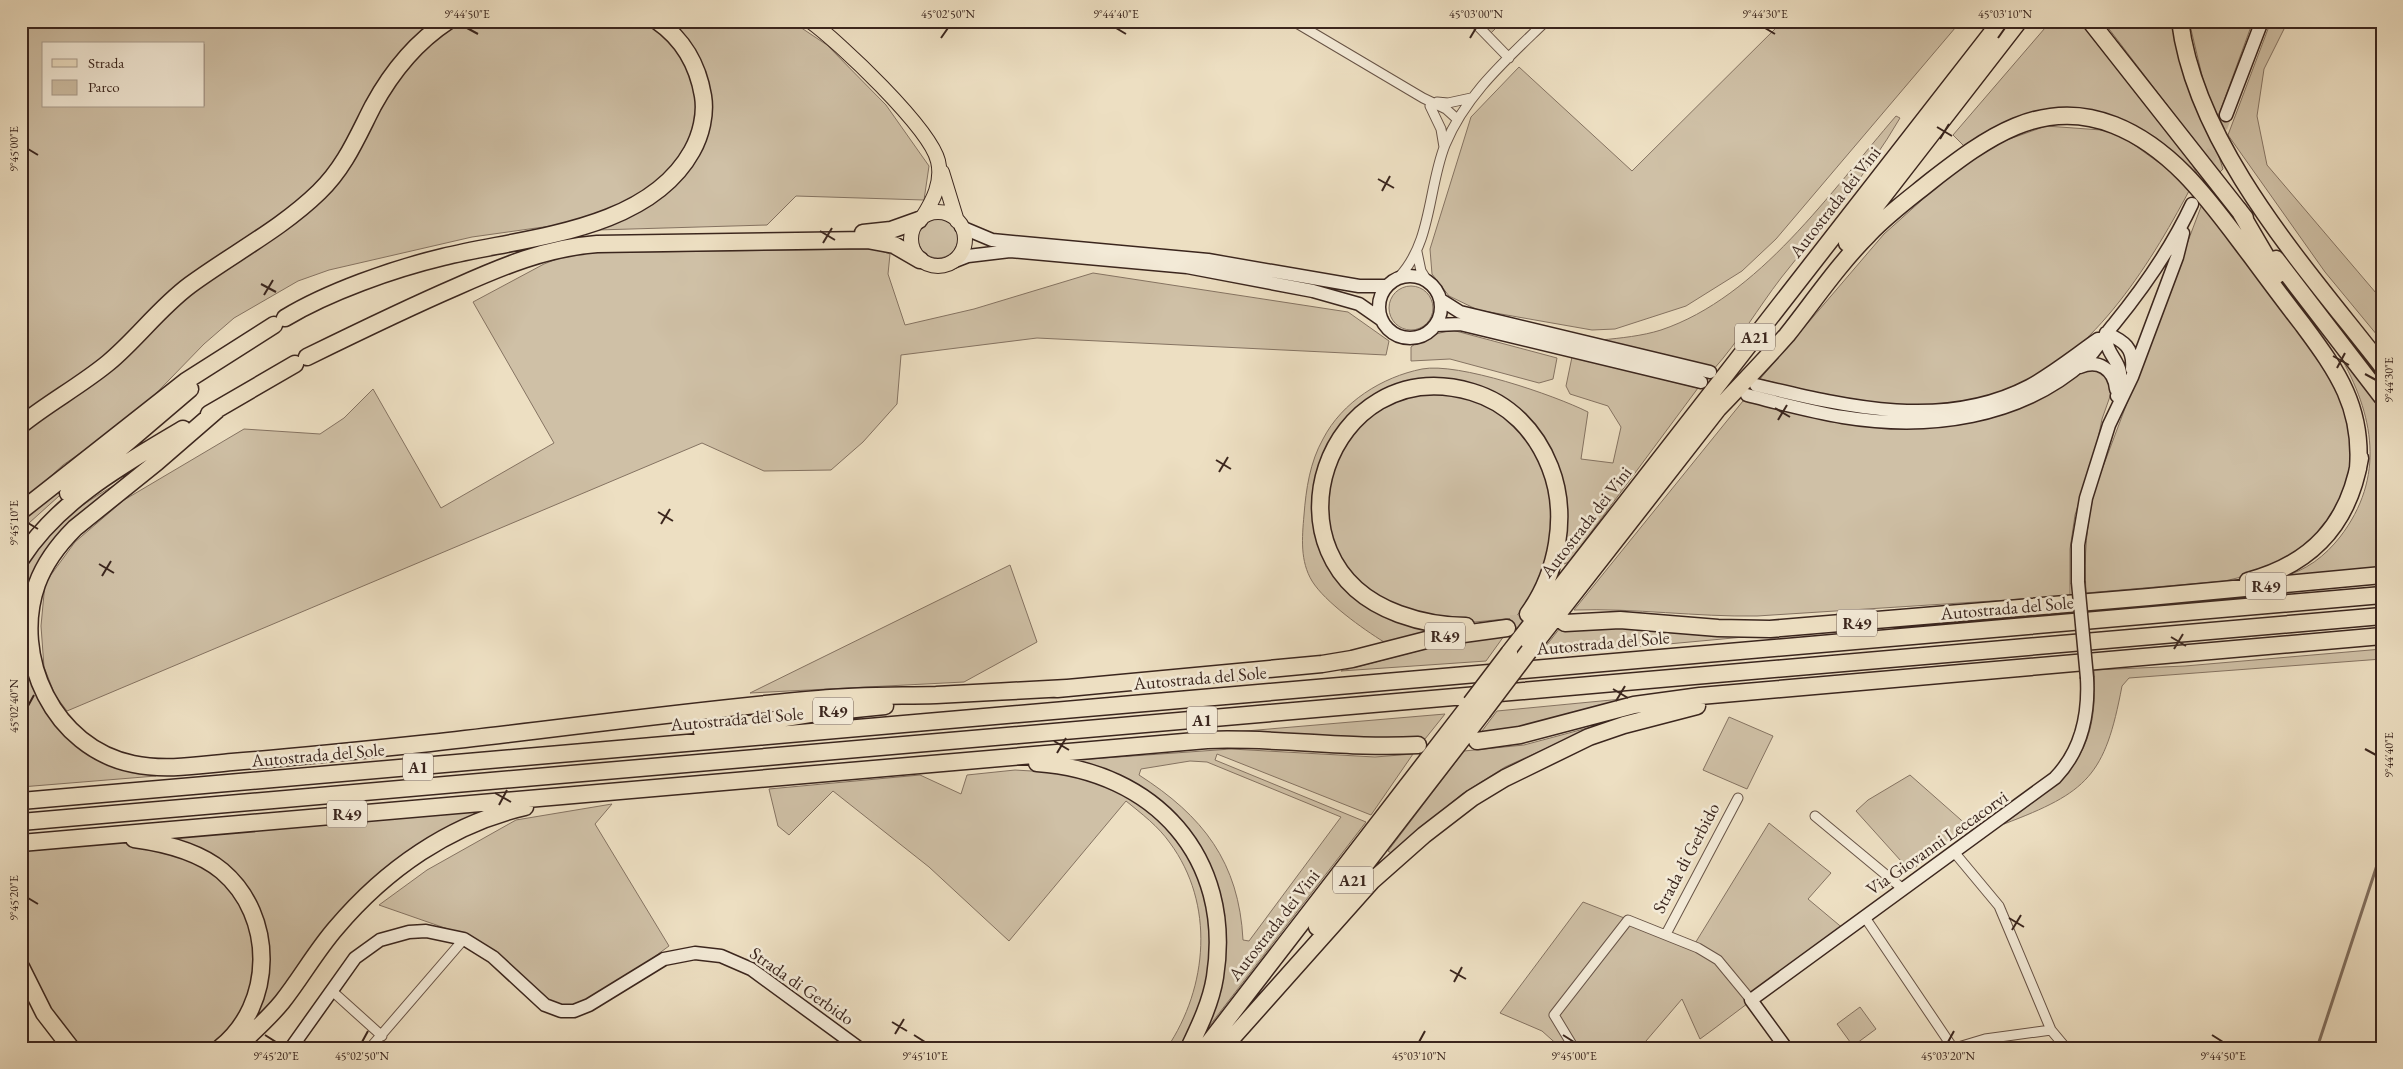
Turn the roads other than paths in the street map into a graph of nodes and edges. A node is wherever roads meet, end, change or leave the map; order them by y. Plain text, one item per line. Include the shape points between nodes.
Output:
1 (448, 21) edge
2 (657, 21) edge
3 (810, 21) edge
4 (1293, 21) edge
5 (1473, 21) edge
6 (1546, 21) edge
7 (2001, 21) edge
8 (2019, 21) edge
9 (2180, 21) edge
10 (2262, 21) edge
11 (2091, 22) edge
12 (1509, 58) junction
13 (1471, 98) junction
14 (1432, 104) junction
15 (2226, 115) tunnel mouth
16 (1456, 120) junction
17 (1444, 147) junction
18 (939, 163) junction
19 (2253, 194) junction
20 (2192, 204) tunnel mouth
21 (2239, 210) junction
22 (920, 219) junction
23 (2185, 219) junction
24 (959, 224) junction
25 (511, 243) junction
26 (1417, 252) junction
27 (920, 260) junction
28 (950, 264) junction
29 (1399, 277) junction
30 (1426, 279) junction
31 (1387, 286) junction
32 (1441, 300) junction
33 (1382, 320) junction
34 (1436, 325) junction
35 (2106, 333) junction
36 (2382, 349) edge
37 (230, 355) junction
38 (2382, 366) edge
39 (2076, 368) junction
40 (2132, 377) junction
41 (2382, 397) edge
42 (217, 410) junction
43 (2112, 411) junction
44 (1715, 412) junction
45 (21, 425) edge
46 (2109, 425) junction
47 (2358, 469) junction
48 (21, 511) edge
49 (21, 541) edge
50 (21, 560) edge
51 (2382, 575) edge
52 (2382, 595) edge
53 (2149, 598) junction
54 (2382, 616) edge
55 (1565, 623) dead end
56 (2382, 636) edge
57 (1503, 654) junction
58 (1842, 683) junction
59 (1067, 688) junction
60 (1472, 710) junction
61 (1477, 741) dead end
62 (1418, 745) dead end
63 (601, 751) junction
64 (932, 765) junction
65 (598, 794) junction
66 (1738, 798) dead end
67 (21, 802) edge
68 (1815, 816) dead end
69 (21, 822) edge
70 (97, 837) junction
71 (21, 843) edge
72 (1954, 852) junction
73 (1903, 889) junction
74 (1864, 916) junction
75 (1666, 934) junction
76 (464, 939) junction
77 (21, 967) edge
78 (331, 990) junction
79 (21, 993) edge
80 (1751, 1000) junction
81 (2051, 1030) junction
82 (382, 1036) junction
83 (1224, 1047) edge
84 (58, 1048) edge
85 (71, 1048) edge
86 (220, 1048) edge
87 (236, 1048) edge
88 (291, 1048) edge
89 (370, 1048) edge
90 (859, 1048) edge
91 (1189, 1048) edge
92 (1205, 1048) edge
93 (1574, 1048) edge
94 (1786, 1048) edge
95 (1954, 1048) edge
96 (2066, 1048) edge

1 - 45 highway via 417,46 395,72 373,106 354,147 319,191 275,227 190,285 108,363
2 - 25 highway via 676,38 690,58 702,88 702,124 686,161 668,182 624,211 567,230
3 - 18 main road via 842,46 876,82 926,139
4 - 14 street
5 - 12 street
6 - 12 street
7 - 57 highway, Autostrada dei Vini / A21
8 - 44 highway, Autostrada dei Vini / A21
9 - 19 highway via 2189,66 2208,117
10 - 15 main road
11 - 21 highway
12 - 13 street
13 - 14 street
13 - 16 street
14 - 16 street via 1442,114
14 - 17 street
16 - 17 street
17 - 26 street
18 - 22 main road via 936,196
18 - 24 main road
19 - 36 highway via 2288,231
19 - 38 highway
20 - 23 main road
21 - 41 highway
21 - 47 highway via 2272,267 2349,383 2362,429
22 - 24 main road via 937,212 948,215
22 - 25 highway via 891,230 868,233 601,236
22 - 27 main road via 911,236 914,253
23 - 35 main road via 2154,274
23 - 40 main road, Via Giovanni Leccacorvi via 2177,257
24 - 28 main road via 964,233 964,247
24 - 31 main road via 992,240 1208,260 1359,286
25 - 37 highway via 442,257 386,274 326,298 279,322
26 - 29 street
26 - 30 street
27 - 28 main road via 929,265
27 - 42 highway via 894,245 868,240 597,244 560,248 505,265 426,299 301,360
28 - 33 main road via 968,256 1010,251 1186,267 1313,291 1359,304
29 - 30 main road
29 - 31 main road
30 - 32 main road
31 - 33 main road via 1379,302
32 - 34 main road
32 - 34 main road via 1460,312 1705,377 1460,324
33 - 34 main road via 1396,335 1409,338 1427,334
35 - 39 main road via 2088,359
35 - 39 main road via 2028,386 1999,398 1961,407 1923,411 1874,410 1752,390 1845,418 1938,421 2018,404 2048,389
35 - 40 main road via 2130,349
35 - 43 main road via 2107,347 2119,364 2121,377
37 - 48 highway via 186,381
37 - 49 highway via 54,505
39 - 43 main road via 2093,363 2109,370 2116,387
40 - 46 main road, Via Giovanni Leccacorvi
42 - 50 highway via 82,495 43,529
42 - 59 highway via 63,539 44,567 34,595 29,624 32,657 45,694 60,718 85,742 118,759 149,766 183,766 373,749 820,698
43 - 46 street
44 - 47 highway via 1786,336 1868,234 1900,205 1975,147 2009,128 2054,117 2084,117 2113,124 2140,138 2165,156 2203,192 2340,378 2356,422
44 - 60 highway, Autostrada dei Vini / A21, bridge via 1529,652
46 - 72 main road, Via Giovanni Leccacorvi, bridge via 2081,520 2078,545 2088,702 2083,730 2064,769 2018,808
47 - 53 highway via 2353,489 2336,523 2322,542 2304,557 2281,570 2249,581
51 - 53 highway, R49
52 - 63 highway, Autostrada del Sole / A1
53 - 55 highway, R49 via 1770,628 1718,628 1620,620
54 - 69 highway, A1
56 - 58 highway
57 - 59 highway, R49 via 1535,604 1554,557 1559,501 1556,484 1543,451 1524,425 1499,403 1457,387 1432,386 1411,388 1373,405 1338,439 1321,483 1319,502 1323,533 1331,556 1352,587 1389,610 1409,618 1455,626 1508,626 1434,638 1322,664
57 - 60 highway, bridge
58 - 61 highway via 1634,705 1520,736
58 - 83 highway via 1712,703 1655,716 1589,737 1505,778 1450,814 1385,869
59 - 63 highway, R49 via 816,713
60 - 83 highway, Autostrada dei Vini / A21
60 - 92 highway, Autostrada dei Vini / A21
62 - 64 highway, R49 via 1358,747 1230,739
63 - 67 highway, Autostrada del Sole / A1
64 - 65 highway, R49
64 - 91 highway via 1011,762 1062,765 1134,791 1176,825 1204,870 1213,897 1218,947 1210,997
65 - 70 highway, R49
65 - 87 highway via 493,816 450,834 402,864 351,911 322,945 283,1001
66 - 75 street, Strada di Gerbido
68 - 73 street
70 - 71 highway, R49
70 - 86 highway via 153,842 200,858 222,871 249,905 260,933 263,963 258,993 243,1022
72 - 73 main road, Via Giovanni Leccacorvi
72 - 81 street via 1999,906
73 - 74 main road, Via Giovanni Leccacorvi
74 - 80 main road, Via Giovanni Leccacorvi
74 - 95 street
75 - 80 street, Strada di Gerbido via 1718,960
75 - 93 street, Strada di Gerbido via 1628,920 1554,1014
76 - 78 main road, Strada di Gerbido via 426,931 380,940 355,958
76 - 82 street
76 - 90 main road, Strada di Gerbido via 493,957 545,1005 561,1011 574,1011 590,1005 664,959 696,953 721,956 751,969
77 - 85 highway via 44,1013
78 - 82 street
78 - 88 main road, Strada di Gerbido
79 - 84 highway
80 - 94 main road, Strada di Gerbido
81 - 95 street via 1985,1039
81 - 96 street
82 - 89 street

